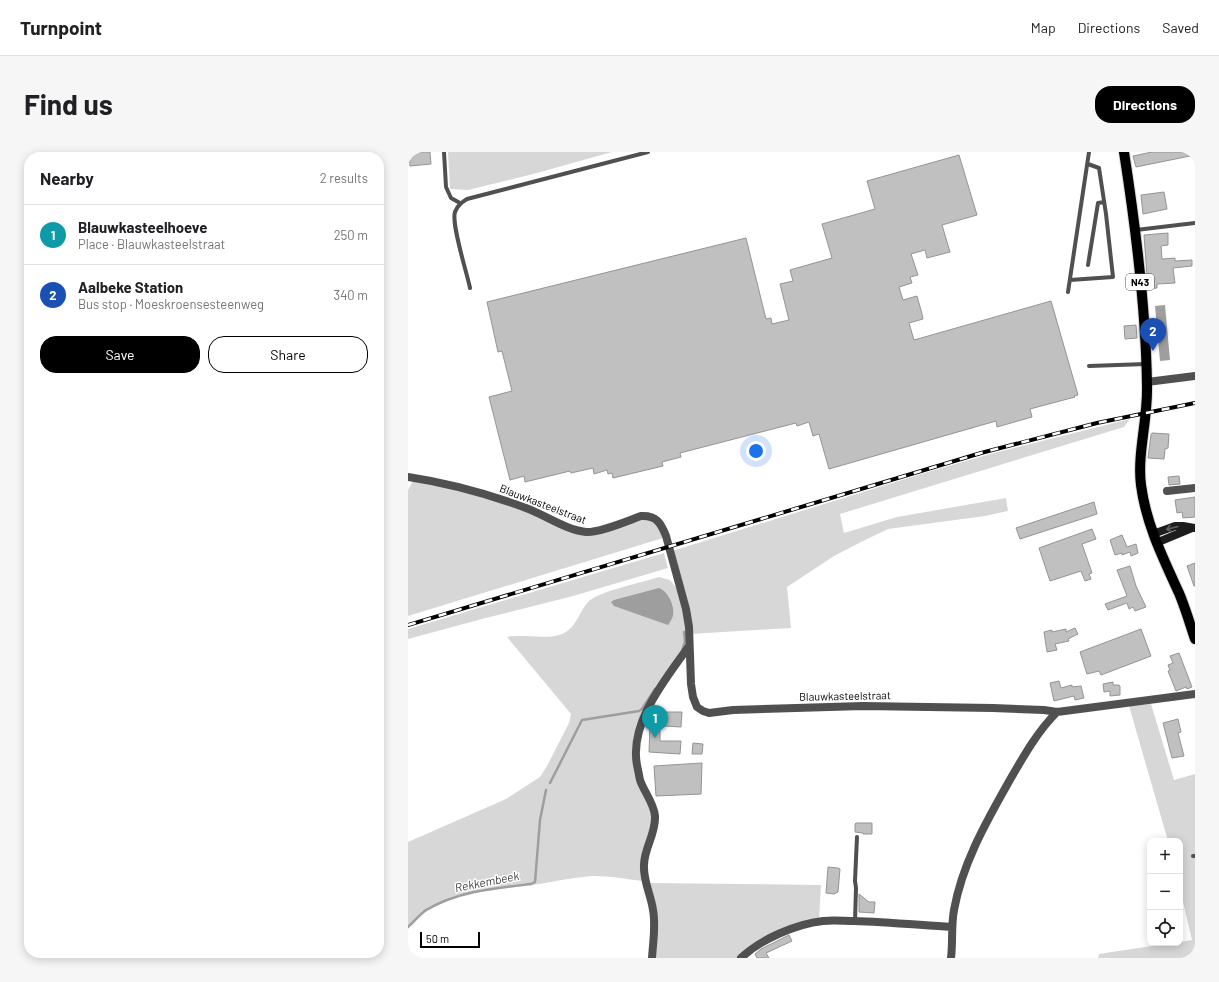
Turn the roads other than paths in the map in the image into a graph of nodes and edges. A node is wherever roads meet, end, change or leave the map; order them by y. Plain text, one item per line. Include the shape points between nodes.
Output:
1 (444, 152) edge
2 (648, 152) edge
3 (1089, 152) edge
4 (1124, 152) edge
5 (1088, 164) junction
6 (1104, 202) junction
7 (460, 203) junction
8 (1195, 223) edge
9 (1136, 230) junction
10 (1088, 265) dead end
11 (1070, 280) junction
12 (470, 288) dead end
13 (1068, 292) dead end
14 (1146, 364) junction
15 (1089, 366) dead end
16 (1195, 376) edge
17 (1147, 382) junction
18 (408, 476) edge
19 (1195, 488) edge
20 (1167, 491) dead end
21 (1194, 528) edge
22 (1154, 538) junction
23 (1195, 638) edge
24 (690, 646) junction
25 (1195, 694) edge
26 (1057, 712) junction
27 (857, 837) dead end
28 (855, 922) junction
29 (951, 927) junction
30 (652, 958) edge
31 (741, 958) edge
32 (951, 958) edge

1 - 7 lane via 446,187 451,198
2 - 7 lane via 467,199
3 - 5 lane
4 - 9 main road, N43
5 - 6 lane via 1099,168
5 - 11 lane
6 - 10 lane via 1098,203
6 - 11 lane via 1113,276
7 - 12 lane via 455,213 455,227
8 - 9 lane
9 - 14 main road, N43
11 - 13 lane
14 - 15 lane
14 - 17 main road, N43
16 - 17 street
17 - 22 main road, N43 via 1140,475
18 - 24 street, Blauwkasteelstraat via 504,500 586,532 597,531 641,516 656,519 663,528 686,610
19 - 20 street
21 - 22 main road via 1175,526
22 - 23 main road, N43
24 - 26 street, Blauwkasteelstraat via 693,698 697,707 709,713 863,706
24 - 30 street via 649,705 636,748 640,780 655,816 655,827 644,863 654,911
25 - 26 street, Blauwkasteelstraat
26 - 29 street via 1044,725 1030,746 975,846 960,887
27 - 28 lane
28 - 29 street
28 - 31 street via 824,921 802,926 756,945
29 - 32 street

